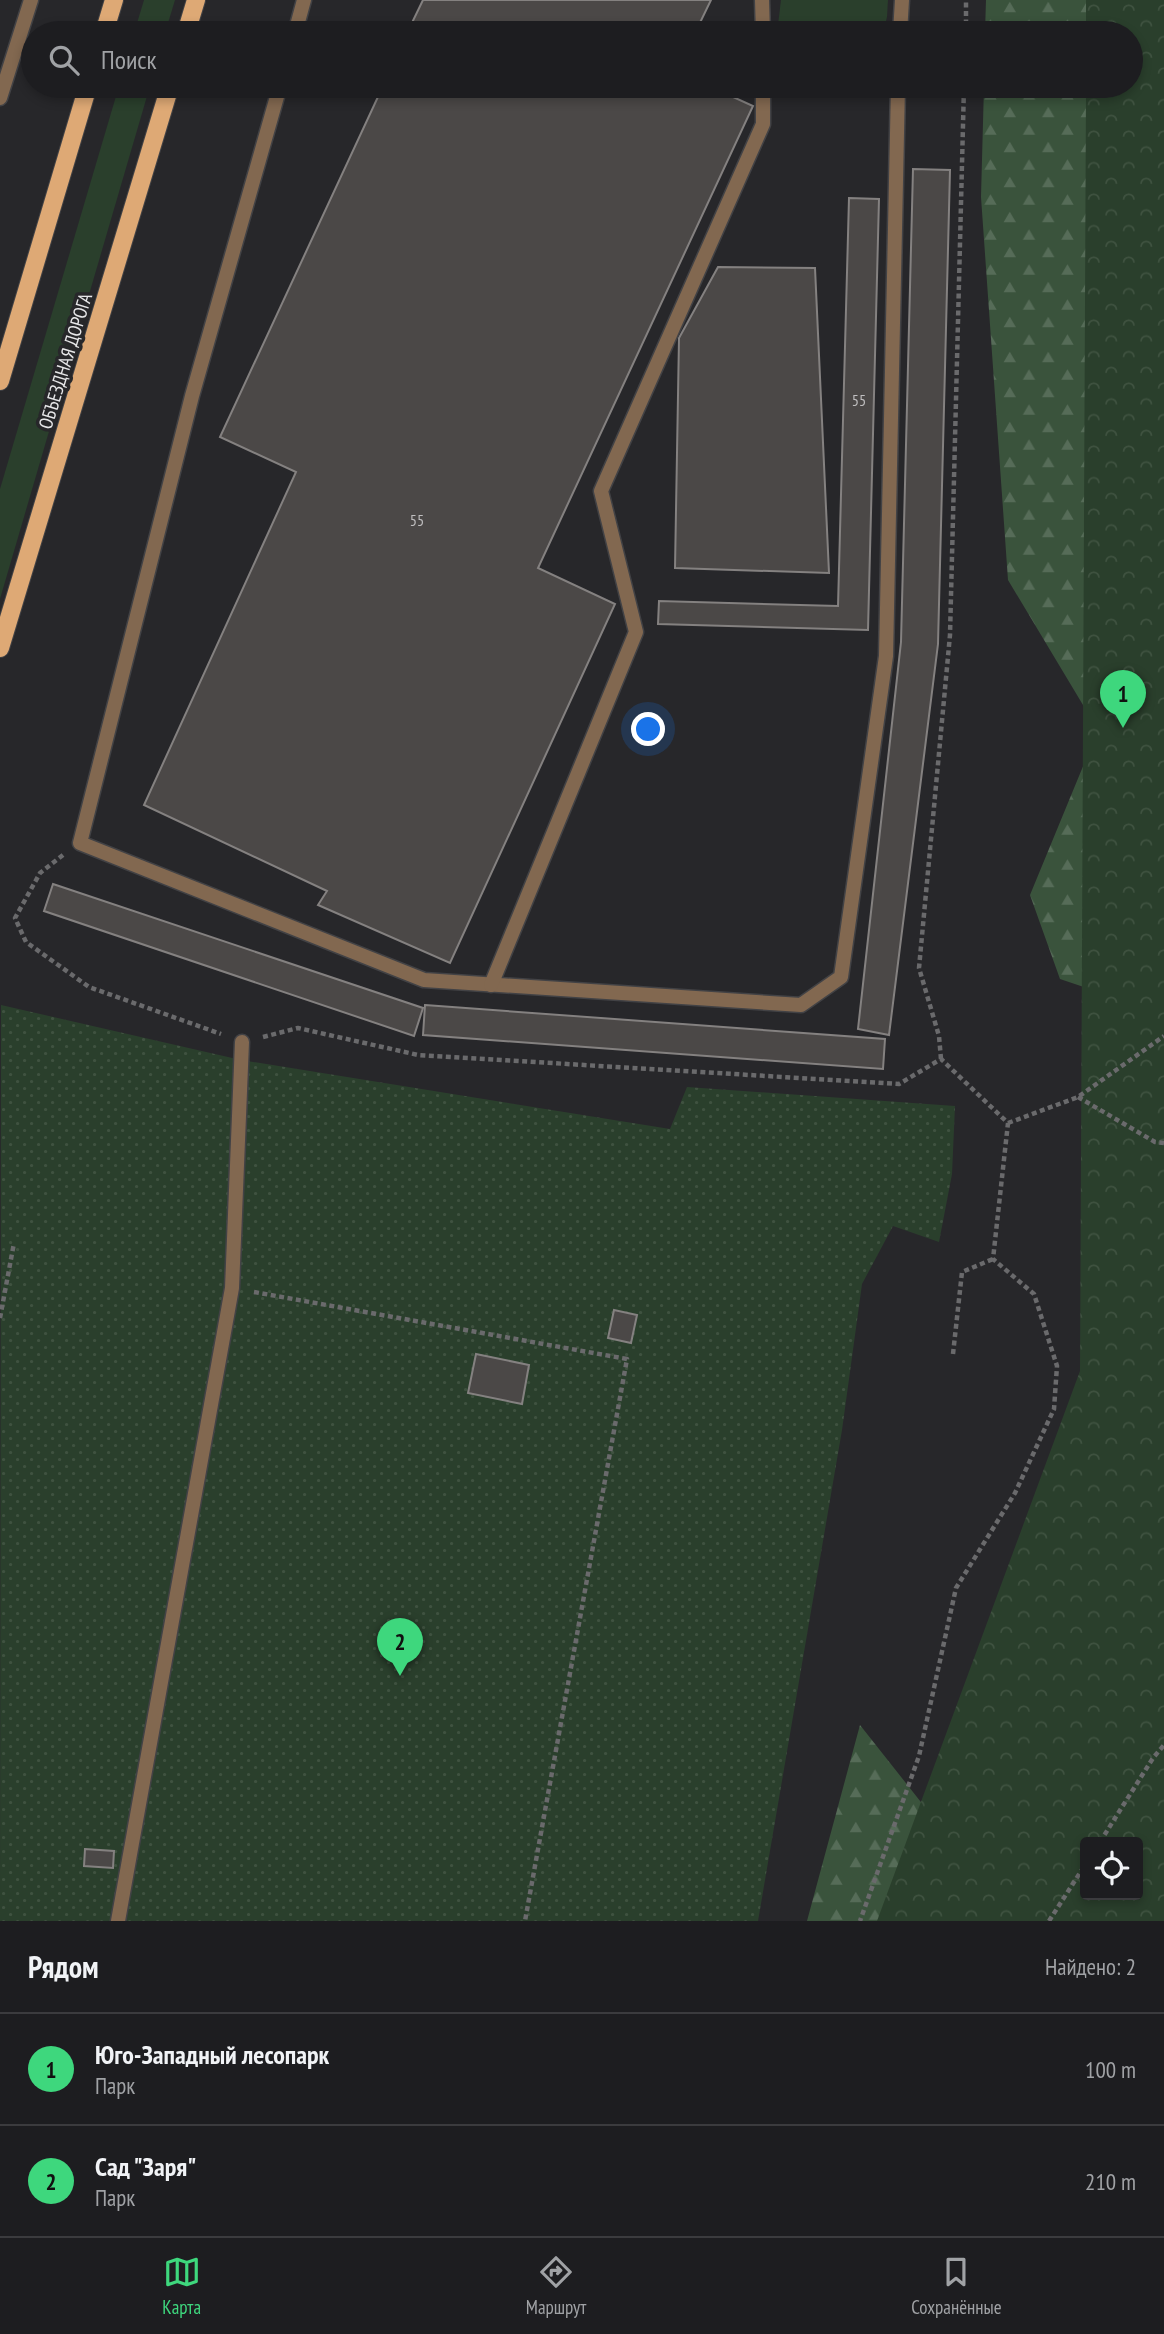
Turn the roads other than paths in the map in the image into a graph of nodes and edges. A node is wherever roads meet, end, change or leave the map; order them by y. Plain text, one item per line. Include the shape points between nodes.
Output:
1 (31, 0) edge
2 (114, 0) edge
3 (196, 0) edge
4 (304, 0) edge
5 (762, 0) edge
6 (902, 0) edge
7 (24, 21) edge
8 (108, 21) edge
9 (190, 21) edge
10 (298, 21) edge
11 (763, 21) edge
12 (901, 21) edge
13 (21, 32) edge
14 (0, 98) edge
15 (84, 98) edge
16 (166, 98) edge
17 (277, 98) edge
18 (763, 98) edge
19 (898, 98) edge
20 (0, 381) edge
21 (0, 648) edge
22 (491, 985) junction
23 (242, 1042) road end
24 (118, 1921) edge

1 - 7 lane
2 - 8 main road
3 - 9 main road
4 - 10 lane
5 - 11 lane
6 - 12 lane
13 - 14 lane
15 - 20 main road
16 - 21 main road, ОБЪЕЗДНАЯ ДОРОГА
17 - 22 lane via 192,397 79,843 424,981
18 - 22 lane via 763,124 601,491 636,632
19 - 22 lane via 886,656 841,977 801,1005
23 - 24 lane via 232,1288

